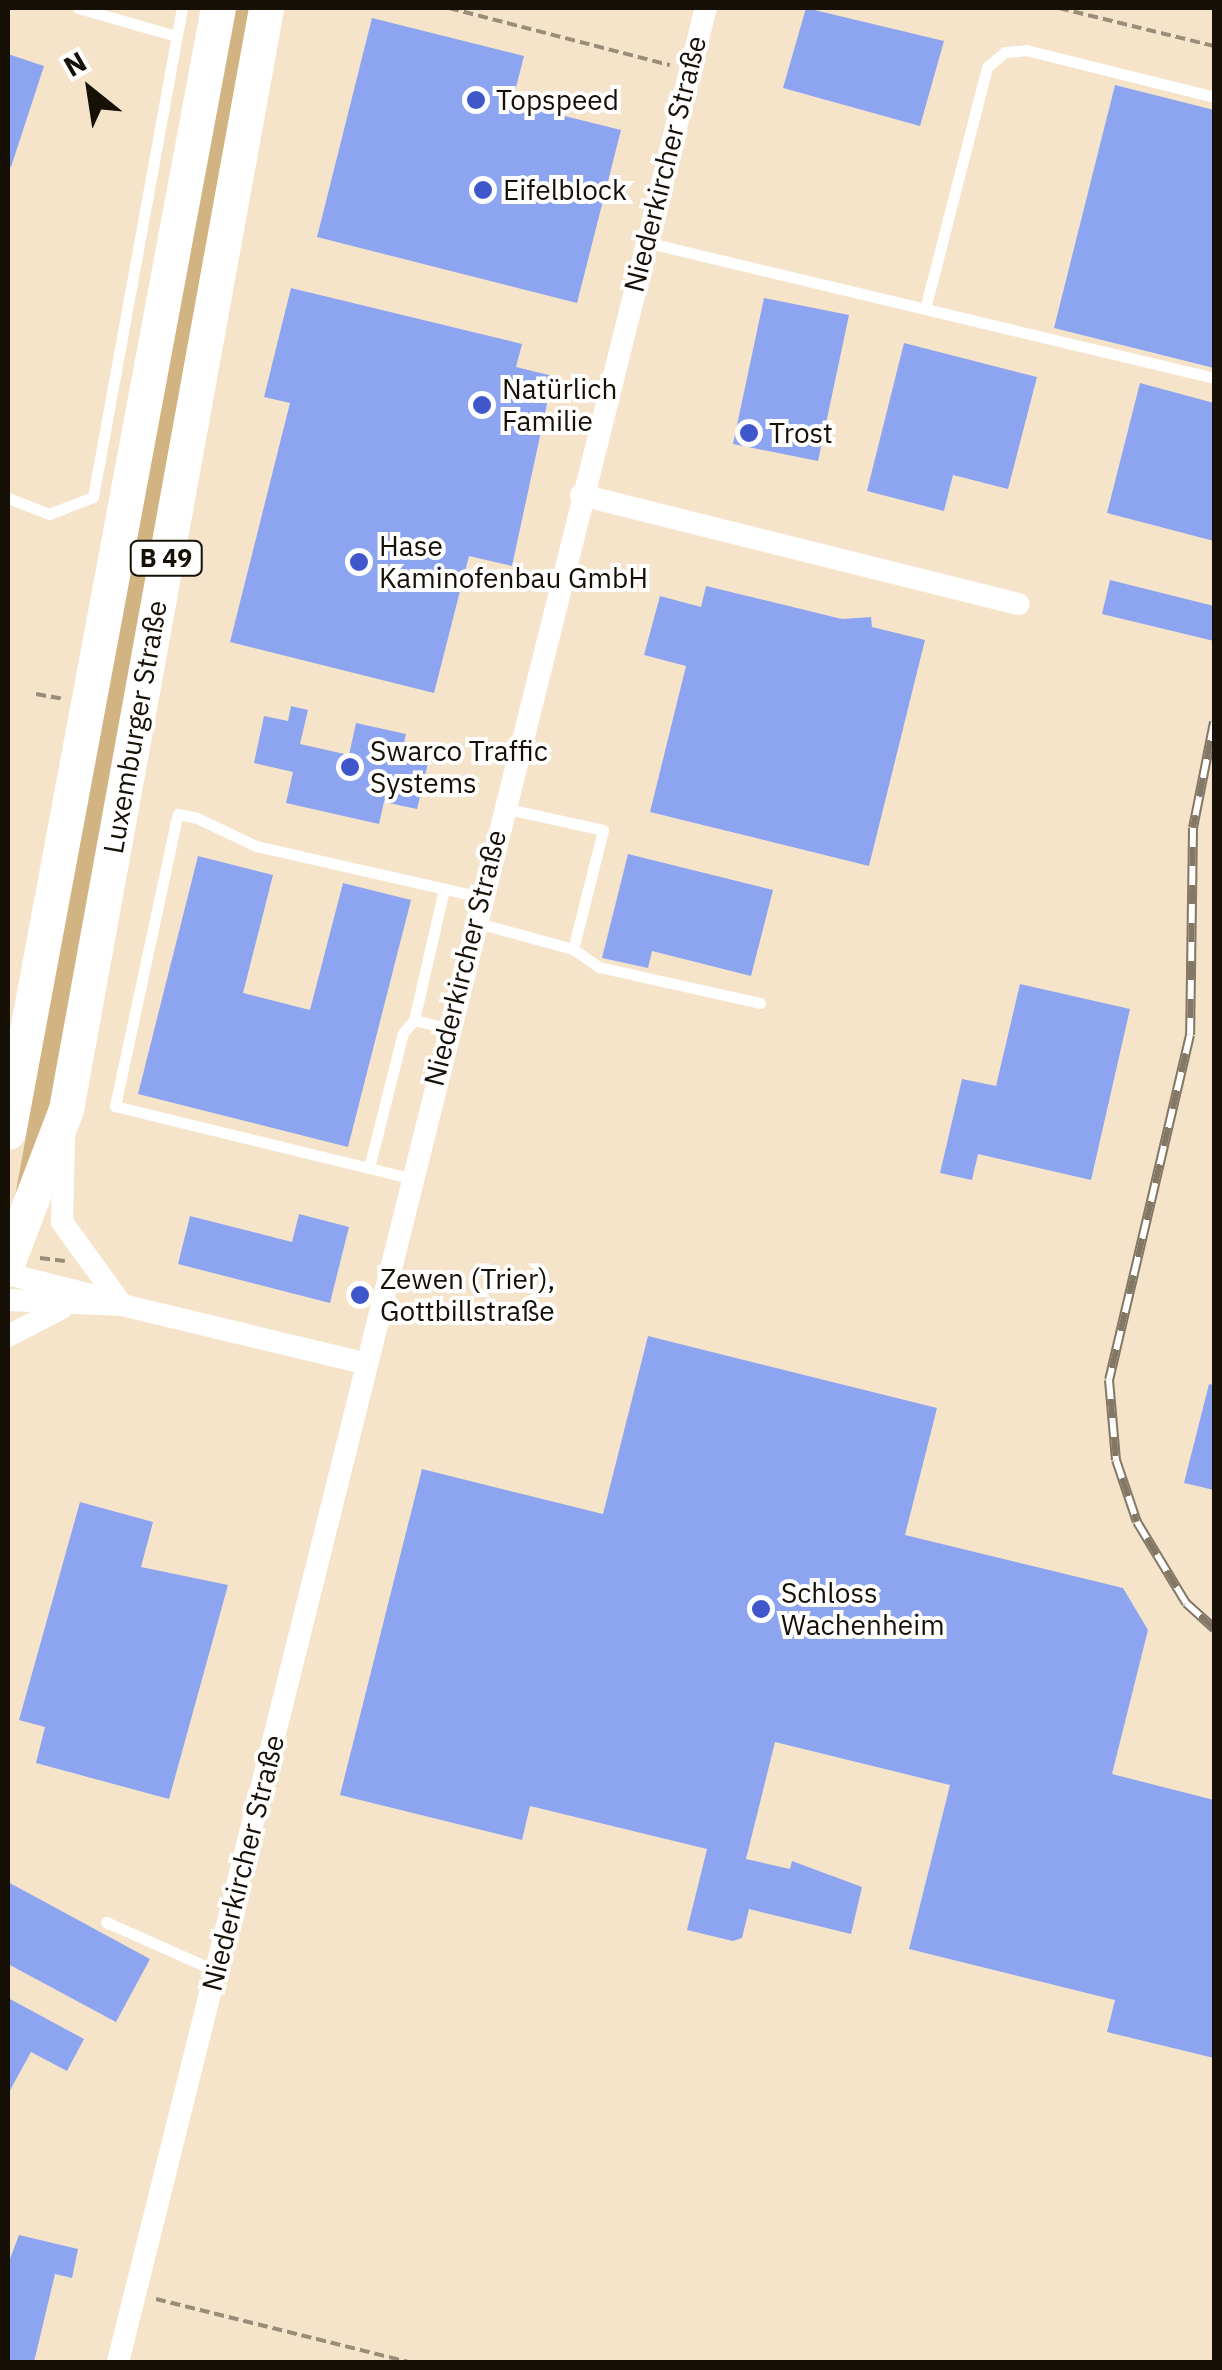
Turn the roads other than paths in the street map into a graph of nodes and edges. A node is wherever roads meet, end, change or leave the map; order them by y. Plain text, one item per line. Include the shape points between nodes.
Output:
1 (78, 8) edge
2 (182, 8) edge
3 (218, 8) edge
4 (266, 8) edge
5 (706, 8) edge
6 (176, 36) junction
7 (1214, 97) edge
8 (645, 242) junction
9 (926, 305) junction
10 (1214, 378) edge
11 (581, 495) junction
12 (8, 498) edge
13 (1019, 604) dead end
14 (502, 808) junction
15 (444, 889) junction
16 (480, 897) junction
17 (474, 922) junction
18 (573, 949) junction
19 (760, 1003) dead end
20 (414, 1020) junction
21 (448, 1028) junction
22 (66, 1109) junction
23 (8, 1132) edge
24 (369, 1168) junction
25 (410, 1178) junction
26 (8, 1263) edge
27 (8, 1300) edge
28 (122, 1306) junction
29 (64, 1307) junction
30 (8, 1336) edge
31 (363, 1363) junction
32 (106, 1922) dead end
33 (216, 1971) junction
34 (118, 2362) edge

1 - 6 lane
2 - 6 lane
3 - 23 main road, Luxemburger Straße / B 49
4 - 22 main road, Luxemburger Straße / B 49
5 - 8 street, Niederkircher Straße
6 - 12 lane via 93,497 48,514
7 - 9 lane via 1006,52 987,67
8 - 9 lane
8 - 11 street, Niederkircher Straße
9 - 10 lane
11 - 13 street
11 - 14 street, Niederkircher Straße
14 - 16 street, Niederkircher Straße
14 - 18 lane via 604,830
15 - 16 lane
15 - 20 lane
15 - 24 lane via 256,846 197,818 178,814 174,825 116,1106
16 - 17 street, Niederkircher Straße
17 - 18 lane
17 - 21 street, Niederkircher Straße
18 - 19 lane via 599,967
20 - 21 lane
20 - 24 lane via 400,1038
21 - 25 street, Niederkircher Straße
22 - 26 main road, Luxemburger Straße / B 49
22 - 28 street via 62,1222
24 - 25 lane
25 - 31 street, Niederkircher Straße
26 - 28 street
27 - 29 street
28 - 29 street
28 - 31 street
29 - 30 street
31 - 33 street, Niederkircher Straße
32 - 33 lane
33 - 34 street, Niederkircher Straße

